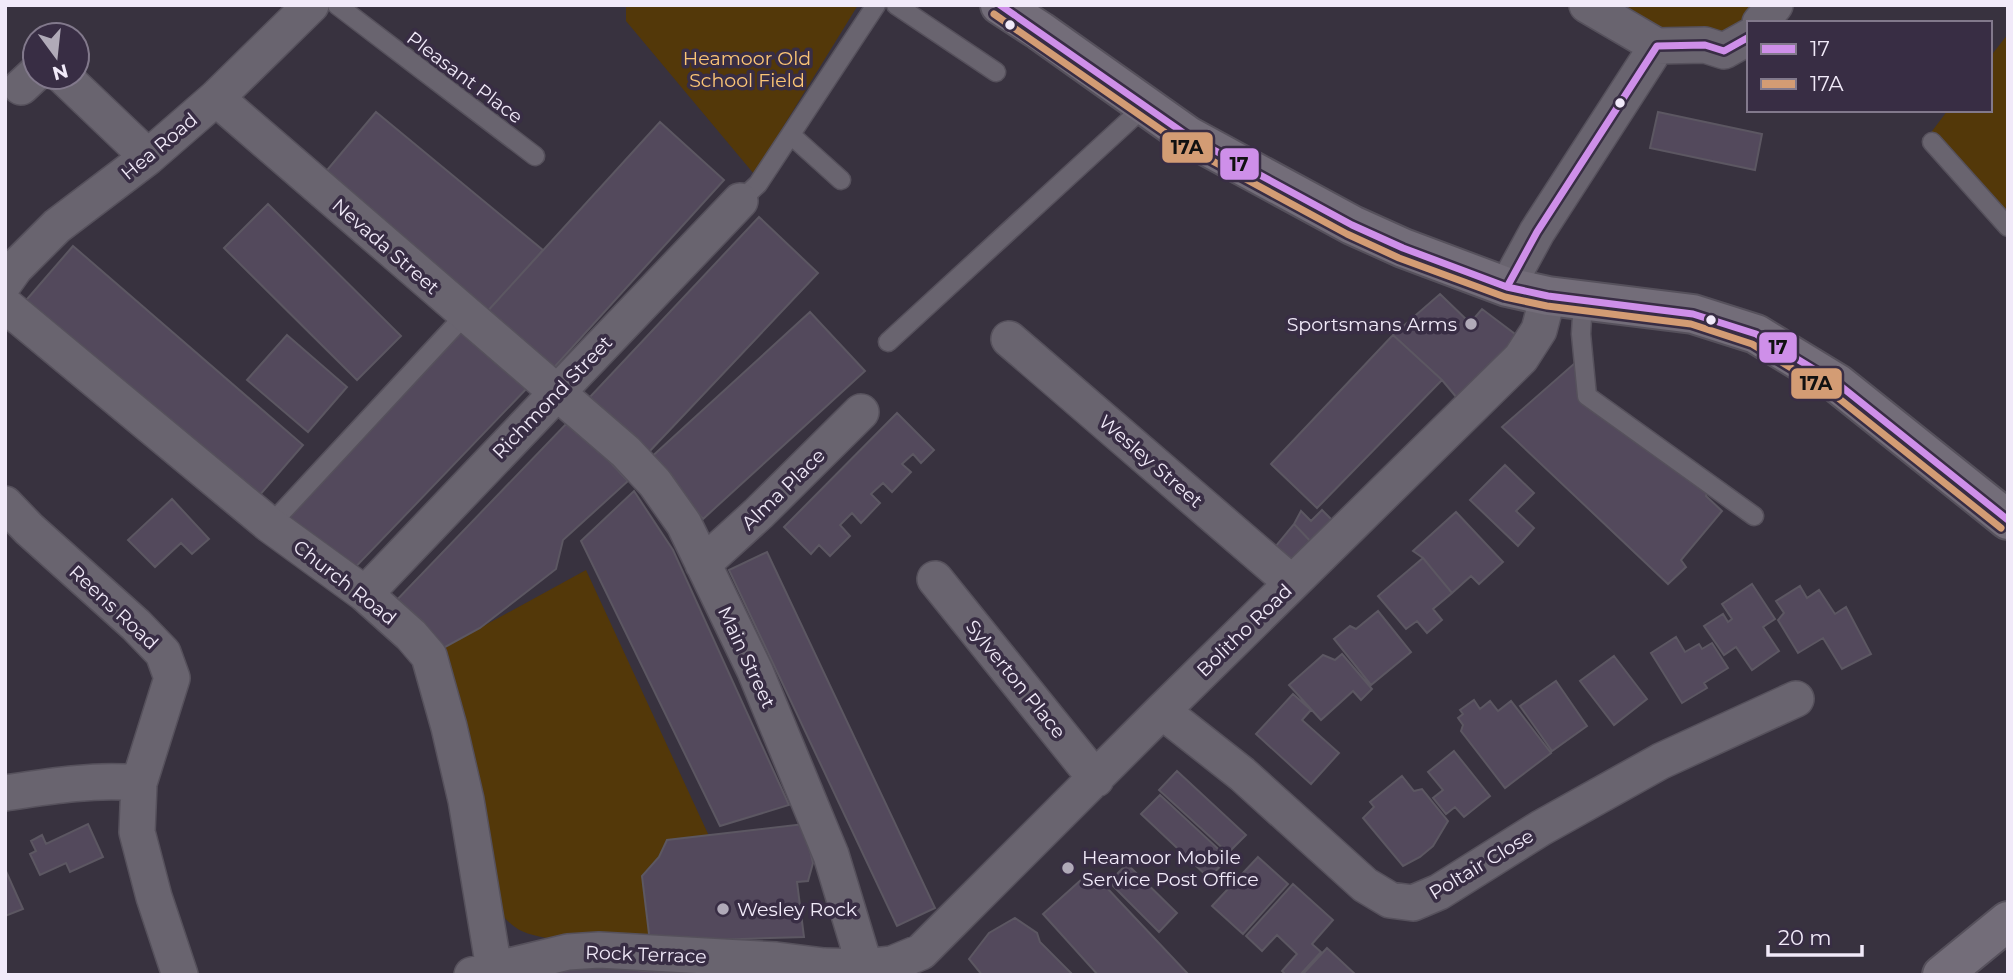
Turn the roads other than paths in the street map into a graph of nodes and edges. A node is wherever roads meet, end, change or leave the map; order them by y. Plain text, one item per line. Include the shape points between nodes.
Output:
1 (311, 5) edge
2 (337, 5) edge
3 (876, 5) edge
4 (896, 5) edge
5 (1000, 5) edge
6 (1587, 5) edge
7 (1775, 5) edge
8 (1762, 21) edge
9 (1747, 38) edge
10 (1657, 46) junction
11 (996, 72) dead end
12 (79, 91) edge
13 (216, 98) junction
14 (1145, 106) junction
15 (790, 135) junction
16 (1932, 142) dead end
17 (535, 156) dead end
18 (148, 157) junction
19 (841, 180) dead end
20 (740, 201) joint
21 (2008, 227) edge
22 (5, 282) edge
23 (1507, 286) junction
24 (1565, 297) junction
25 (5, 304) edge
26 (465, 315) junction
27 (1009, 339) dead end
28 (888, 342) dead end
29 (556, 392) junction
30 (860, 412) dead end
31 (5, 504) edge
32 (1754, 516) dead end
33 (2008, 520) edge
34 (270, 525) junction
35 (704, 564) junction
36 (935, 579) dead end
37 (1292, 583) junction
38 (365, 594) junction
39 (1796, 698) dead end
40 (1162, 711) junction
41 (1096, 779) junction
42 (139, 783) junction
43 (5, 793) edge
44 (2008, 922) edge
45 (929, 964) edge
46 (865, 967) junction
47 (488, 972) edge
48 (180, 975) edge
49 (1942, 975) edge

1 - 13 street, Hea Road
2 - 17 lane, Pleasant Place
3 - 15 lane
4 - 11 lane
5 - 14 main road
6 - 10 street
7 - 8 street
9 - 10 street via 1724,51 1705,45
10 - 23 street
12 - 18 street
13 - 18 street, Hea Road
13 - 26 street, Nevada Street
14 - 23 main road via 1188,136 1352,225
14 - 28 lane
15 - 19 lane
15 - 20 lane via 758,184
16 - 21 lane
18 - 22 street, Hea Road via 57,226
20 - 29 street, Richmond Street
23 - 24 main road
24 - 32 lane via 1581,334 1587,396
24 - 33 main road via 1693,314 1756,334 1838,384
24 - 37 street, Bolitho Road via 1521,358
25 - 34 street, Church Road
26 - 29 street, Nevada Street
26 - 34 lane
27 - 37 street, Wesley Street
29 - 35 street, Main Street via 655,483 684,524
29 - 38 street, Richmond Street
30 - 35 street, Alma Place
31 - 42 street, Reens Road via 163,653 172,678
34 - 38 street, Church Road
35 - 46 street, Main Street via 755,671 831,855
36 - 41 street, Sylverton Place
37 - 40 street, Bolitho Road
38 - 47 street, Church Road via 429,656 466,800
39 - 40 street, Poltair Close via 1661,761 1413,903 1390,900 1365,884 1242,774
40 - 41 street, Bolitho Road
41 - 45 street, Bolitho Road
42 - 43 street via 72,782
42 - 48 street, Reens Road via 137,832
44 - 49 main road
45 - 46 street, Rock Terrace
46 - 47 street, Rock Terrace via 599,950 568,952

